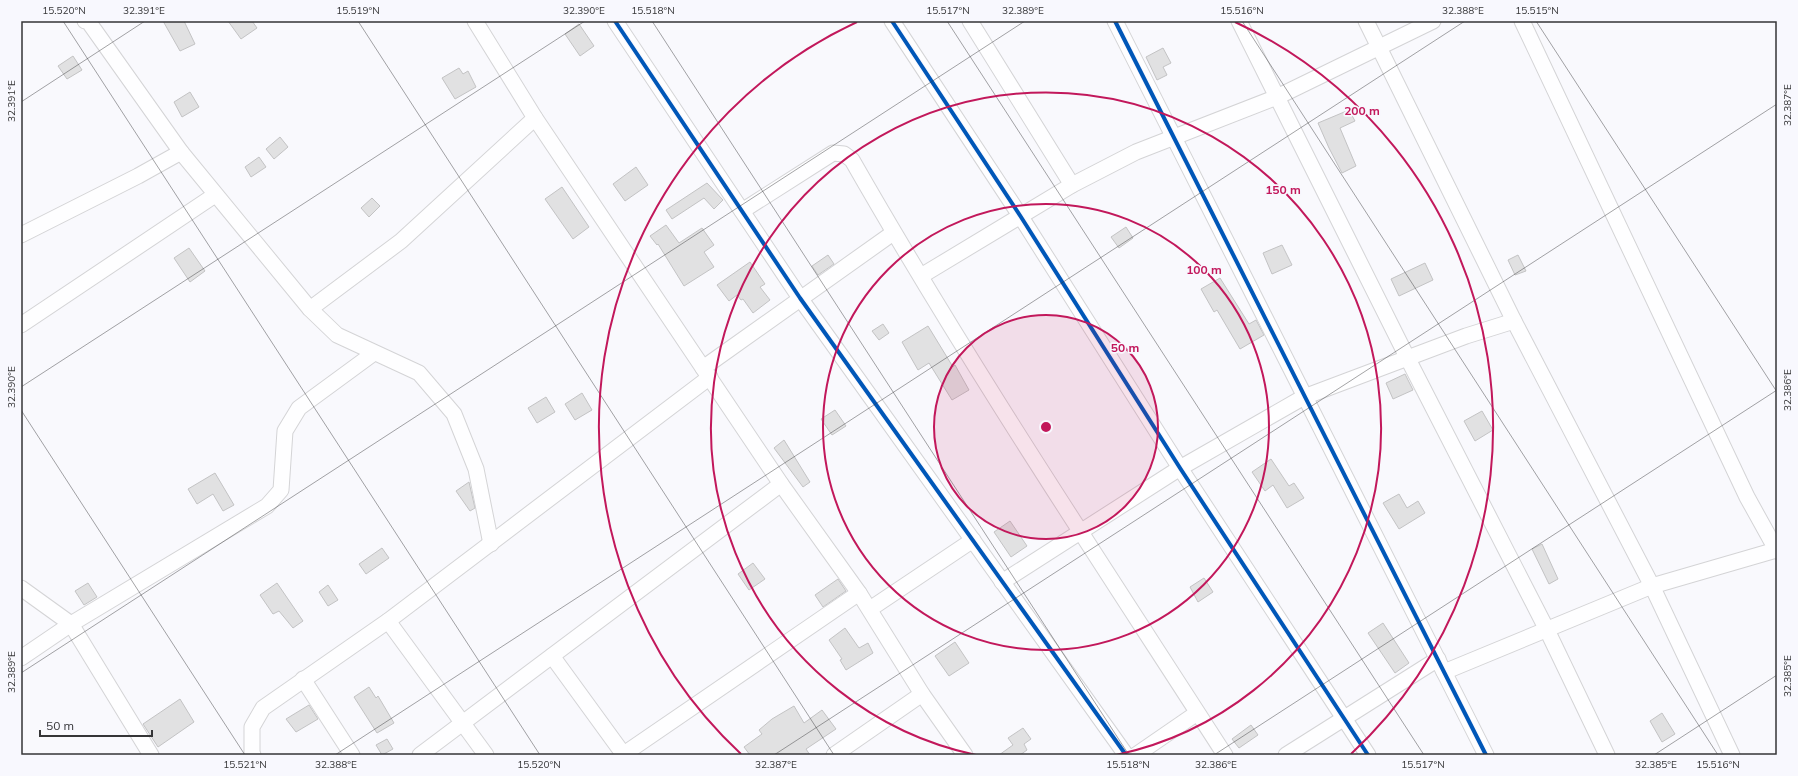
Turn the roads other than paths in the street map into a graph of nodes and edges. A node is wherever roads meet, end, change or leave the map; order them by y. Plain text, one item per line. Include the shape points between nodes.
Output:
1 (87, 21) edge
2 (476, 21) edge
3 (615, 21) edge
4 (892, 21) edge
5 (970, 21) edge
6 (1115, 21) edge
7 (1239, 21) edge
8 (1366, 21) edge
9 (1433, 21) edge
10 (1522, 21) edge
11 (1379, 48) junction
12 (1277, 97) junction
13 (535, 118) junction
14 (1174, 136) junction
15 (181, 152) junction
16 (1072, 185) junction
17 (215, 195) junction
18 (742, 211) junction
19 (1021, 217) junction
20 (894, 233) junction
21 (21, 235) edge
22 (921, 276) junction
23 (800, 298) junction
24 (310, 309) junction
25 (1514, 321) junction
26 (21, 325) edge
27 (374, 353) junction
28 (1408, 359) junction
29 (706, 373) junction
30 (1304, 397) junction
31 (1180, 468) junction
32 (781, 484) junction
33 (1080, 532) junction
34 (972, 540) junction
35 (491, 544) junction
36 (1777, 550) edge
37 (1002, 582) junction
38 (1652, 586) junction
39 (21, 588) edge
40 (859, 594) junction
41 (870, 609) junction
42 (388, 621) junction
43 (71, 624) junction
44 (1547, 630) junction
45 (552, 656) junction
46 (21, 658) edge
47 (1441, 666) junction
48 (303, 679) junction
49 (922, 694) junction
50 (1197, 713) junction
51 (1344, 718) junction
52 (462, 723) junction
53 (151, 755) edge
54 (253, 755) edge
55 (352, 755) edge
56 (420, 755) edge
57 (486, 755) edge
58 (624, 755) edge
59 (834, 755) edge
60 (965, 755) edge
61 (1126, 755) edge
62 (1136, 755) edge
63 (1225, 755) edge
64 (1286, 755) edge
65 (1368, 755) edge
66 (1486, 755) edge
67 (1607, 755) edge
68 (1732, 755) edge

1 - 15 street
2 - 13 street
3 - 18 street
4 - 19 street
5 - 16 street
6 - 14 street
7 - 12 street
8 - 11 street
9 - 11 street
10 - 36 street via 1747,497
11 - 12 street
11 - 25 street
12 - 14 street
12 - 28 street
13 - 24 street via 401,241
13 - 29 street
14 - 16 street via 1136,152
14 - 30 street
15 - 17 street
15 - 21 street
16 - 19 street
17 - 24 street
17 - 26 street
18 - 20 street via 833,153 844,154 852,160
18 - 23 street
19 - 22 street
19 - 31 street
20 - 22 street
20 - 23 street
22 - 33 street
23 - 29 street
23 - 34 street
24 - 27 street via 336,335
25 - 28 street via 1466,336
25 - 38 street
27 - 35 street via 419,373 454,414 476,469
27 - 43 street via 299,408 284,431 281,490 267,506
28 - 30 street
28 - 44 street
29 - 32 street
29 - 35 street
30 - 31 street
30 - 47 street
31 - 33 street
31 - 51 street
32 - 40 street
32 - 45 street
33 - 37 street
33 - 50 street
34 - 37 street
34 - 41 street
35 - 42 street
36 - 38 street
37 - 61 street
38 - 44 street
38 - 68 street
39 - 43 street
40 - 41 street
40 - 58 street
41 - 49 street
42 - 48 street
42 - 52 street
43 - 46 street
43 - 53 street
44 - 47 street
44 - 67 street
45 - 52 street
45 - 58 street
47 - 51 street
47 - 66 street
48 - 54 street via 263,708 252,727
48 - 55 street
49 - 59 street
49 - 60 street
50 - 62 street
50 - 63 street
51 - 64 street
51 - 65 street
52 - 56 street
52 - 57 street

